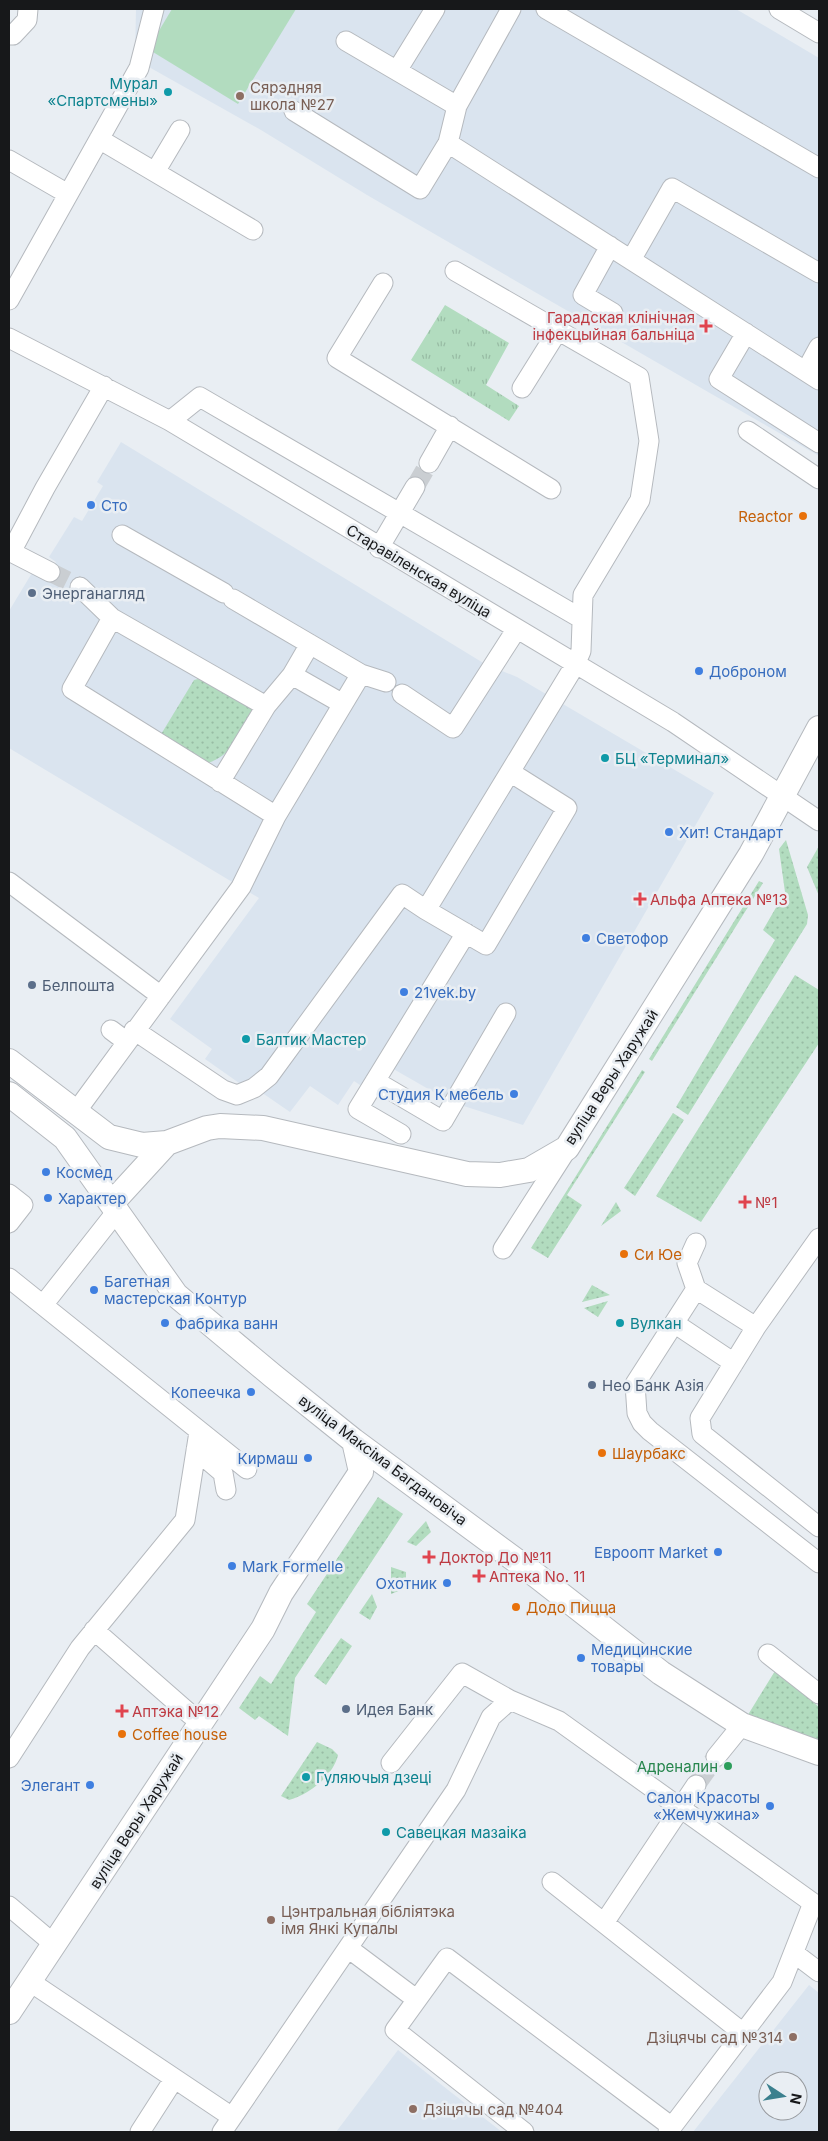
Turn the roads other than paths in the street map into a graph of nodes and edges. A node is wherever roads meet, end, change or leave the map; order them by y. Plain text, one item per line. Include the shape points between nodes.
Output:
1 (28, 9) edge
2 (154, 9) edge
3 (435, 9) edge
4 (512, 9) edge
5 (546, 9) edge
6 (779, 9) edge
7 (819, 33) edge
8 (9, 35) edge
9 (346, 41) dead end
10 (398, 70) junction
11 (457, 106) junction
12 (294, 112) dead end
13 (180, 130) dead end
14 (99, 139) junction
15 (448, 143) junction
16 (9, 160) edge
17 (819, 168) edge
18 (155, 172) junction
19 (68, 194) junction
20 (253, 230) dead end
21 (610, 246) junction
22 (631, 260) junction
23 (455, 271) dead end
24 (819, 273) edge
25 (383, 283) dead end
26 (9, 300) edge
27 (613, 313) dead end
28 (557, 332) junction
29 (746, 333) junction
30 (9, 338) edge
31 (819, 347) edge
32 (812, 375) edge
33 (104, 386) junction
34 (522, 388) dead end
35 (170, 421) junction
36 (450, 426) junction
37 (748, 431) dead end
38 (819, 442) edge
39 (429, 462) tunnel mouth
40 (819, 479) edge
41 (414, 487) tunnel mouth
42 (551, 489) dead end
43 (399, 514) junction
44 (122, 535) dead end
45 (379, 548) junction
46 (50, 572) tunnel mouth
47 (80, 587) tunnel mouth
48 (112, 618) junction
49 (582, 620) junction
50 (516, 630) junction
51 (310, 644) junction
52 (575, 664) junction
53 (361, 674) junction
54 (292, 675) junction
55 (386, 682) dead end
56 (402, 694) dead end
57 (343, 704) junction
58 (266, 706) junction
59 (819, 728) edge
60 (510, 772) junction
61 (220, 782) junction
62 (783, 796) junction
63 (276, 816) junction
64 (819, 821) edge
65 (9, 882) edge
66 (426, 910) junction
67 (466, 934) junction
68 (161, 996) junction
69 (506, 1013) dead end
70 (111, 1030) dead end
71 (131, 1036) junction
72 (9, 1061) edge
73 (375, 1081) junction
74 (9, 1094) edge
75 (75, 1113) junction
76 (401, 1134) dead end
77 (167, 1143) junction
78 (567, 1148) junction
79 (9, 1194) edge
80 (114, 1207) junction
81 (9, 1222) edge
82 (819, 1238) edge
83 (696, 1243) dead end
84 (503, 1249) dead end
85 (9, 1278) edge
86 (696, 1289) junction
87 (43, 1305) junction
88 (674, 1323) junction
89 (756, 1327) junction
90 (734, 1363) junction
91 (200, 1432) junction
92 (354, 1441) junction
93 (196, 1450) junction
94 (247, 1469) dead end
95 (394, 1472) junction
96 (226, 1490) dead end
97 (819, 1527) edge
98 (819, 1563) edge
99 (94, 1630) junction
100 (262, 1630) junction
101 (768, 1654) dead end
102 (819, 1694) edge
103 (510, 1700) junction
104 (202, 1722) junction
105 (742, 1725) junction
106 (819, 1753) edge
107 (716, 1757) tunnel mouth
108 (9, 1758) edge
109 (391, 1763) dead end
110 (696, 1785) tunnel mouth
111 (680, 1806) junction
112 (552, 1882) dead end
113 (9, 1906) edge
114 (604, 1923) junction
115 (54, 1945) junction
116 (348, 1948) junction
117 (794, 1953) junction
118 (819, 1972) edge
119 (29, 1981) junction
120 (416, 1999) junction
121 (9, 2012) edge
122 (743, 2034) junction
123 (174, 2078) junction
124 (227, 2125) edge
125 (670, 2129) edge
126 (140, 2132) edge
127 (524, 2132) edge

1 - 8 street via 27,20 13,35
2 - 14 street via 139,68
3 - 10 street
4 - 11 street
5 - 17 street
6 - 7 street
9 - 10 street
10 - 11 street
11 - 15 street
12 - 15 street via 420,189
13 - 18 street
14 - 18 street
14 - 19 street
15 - 21 street
16 - 19 street
18 - 20 street
19 - 26 street
21 - 22 street
21 - 27 street via 583,295
22 - 24 street via 672,188
22 - 29 street
23 - 28 street
25 - 36 street via 337,358
28 - 34 street
28 - 49 street via 639,377 649,441 640,500 583,595
29 - 32 street
29 - 38 street via 719,379
30 - 33 street, Старавіленская вуліца
31 - 32 street
33 - 35 street, Старавіленская вуліца
33 - 46 street via 11,552
35 - 43 street via 200,396
35 - 45 street, Старавіленская вуліца
36 - 39 street
36 - 42 street
37 - 40 street
41 - 43 street
43 - 45 street
43 - 49 street
44 - 51 street
45 - 50 street, Старавіленская вуліца
47 - 48 street
48 - 58 street
48 - 61 street via 72,689
49 - 52 street via 581,652
50 - 52 street, Старавіленская вуліца
50 - 56 street via 453,728
51 - 53 street
51 - 54 street
52 - 60 street
52 - 62 street, Старавіленская вуліца via 673,722
53 - 55 street
53 - 57 street
54 - 57 street
54 - 58 street
57 - 63 street
58 - 61 street
59 - 62 main road, вуліца Веры Харужай
60 - 66 street
60 - 67 street via 567,808 486,945
61 - 63 street
62 - 64 street, Старавіленская вуліца
62 - 78 main road, вуліца Веры Харужай via 751,854
63 - 68 street via 241,887
65 - 68 street
66 - 67 street
66 - 71 street via 402,894 269,1076 254,1088 237,1095 222,1090
67 - 73 street
68 - 71 street
69 - 73 street via 443,1121
70 - 71 street
71 - 75 street
72 - 75 main road
73 - 76 street via 358,1109
74 - 80 main road, вуліца Максіма Багдановіча via 65,1138
75 - 77 main road, вуліца Веры Харужай via 108,1137 142,1146
77 - 78 main road, вуліца Веры Харужай via 207,1128 263,1128 467,1174 500,1175 529,1170
77 - 80 main road
78 - 84 street
79 - 81 street via 23,1205
80 - 87 street
80 - 92 main road, вуліца Максіма Багдановіча via 176,1295
82 - 89 street
83 - 86 street via 688,1263
85 - 87 street
86 - 88 street
86 - 89 street
87 - 91 street
88 - 90 street
88 - 98 street via 635,1384 637,1413 642,1423
89 - 90 street
90 - 97 street via 700,1418 702,1434
91 - 93 street
91 - 94 street
92 - 95 main road, вуліца Максіма Багдановіча
92 - 100 main road, вуліца Веры Харужай via 361,1472 281,1593
93 - 96 street via 222,1473
93 - 99 street via 185,1520
95 - 100 main road, вуліца Веры Харужай via 373,1479 363,1489 290,1597
95 - 105 main road, вуліца Максіма Багдановіча via 538,1576 660,1673
99 - 104 street
99 - 108 street
100 - 104 main road, вуліца Веры Харужай
101 - 102 street
103 - 109 street via 462,1673
103 - 111 street via 559,1720
103 - 116 street via 490,1718 456,1790
104 - 115 main road, вуліца Веры Харужай
105 - 106 main road, вуліца Максіма Багдановіча
105 - 107 street
110 - 111 street
111 - 114 street
111 - 117 street via 813,1904
112 - 114 street
113 - 115 street
114 - 122 street
115 - 119 main road, вуліца Веры Харужай
116 - 120 street
116 - 124 street
117 - 118 street
117 - 122 street via 782,1982
119 - 121 main road, вуліца Веры Харужай
119 - 123 street
120 - 125 street via 447,1958
120 - 127 street via 395,2030
122 - 125 street
123 - 124 street
123 - 126 street

